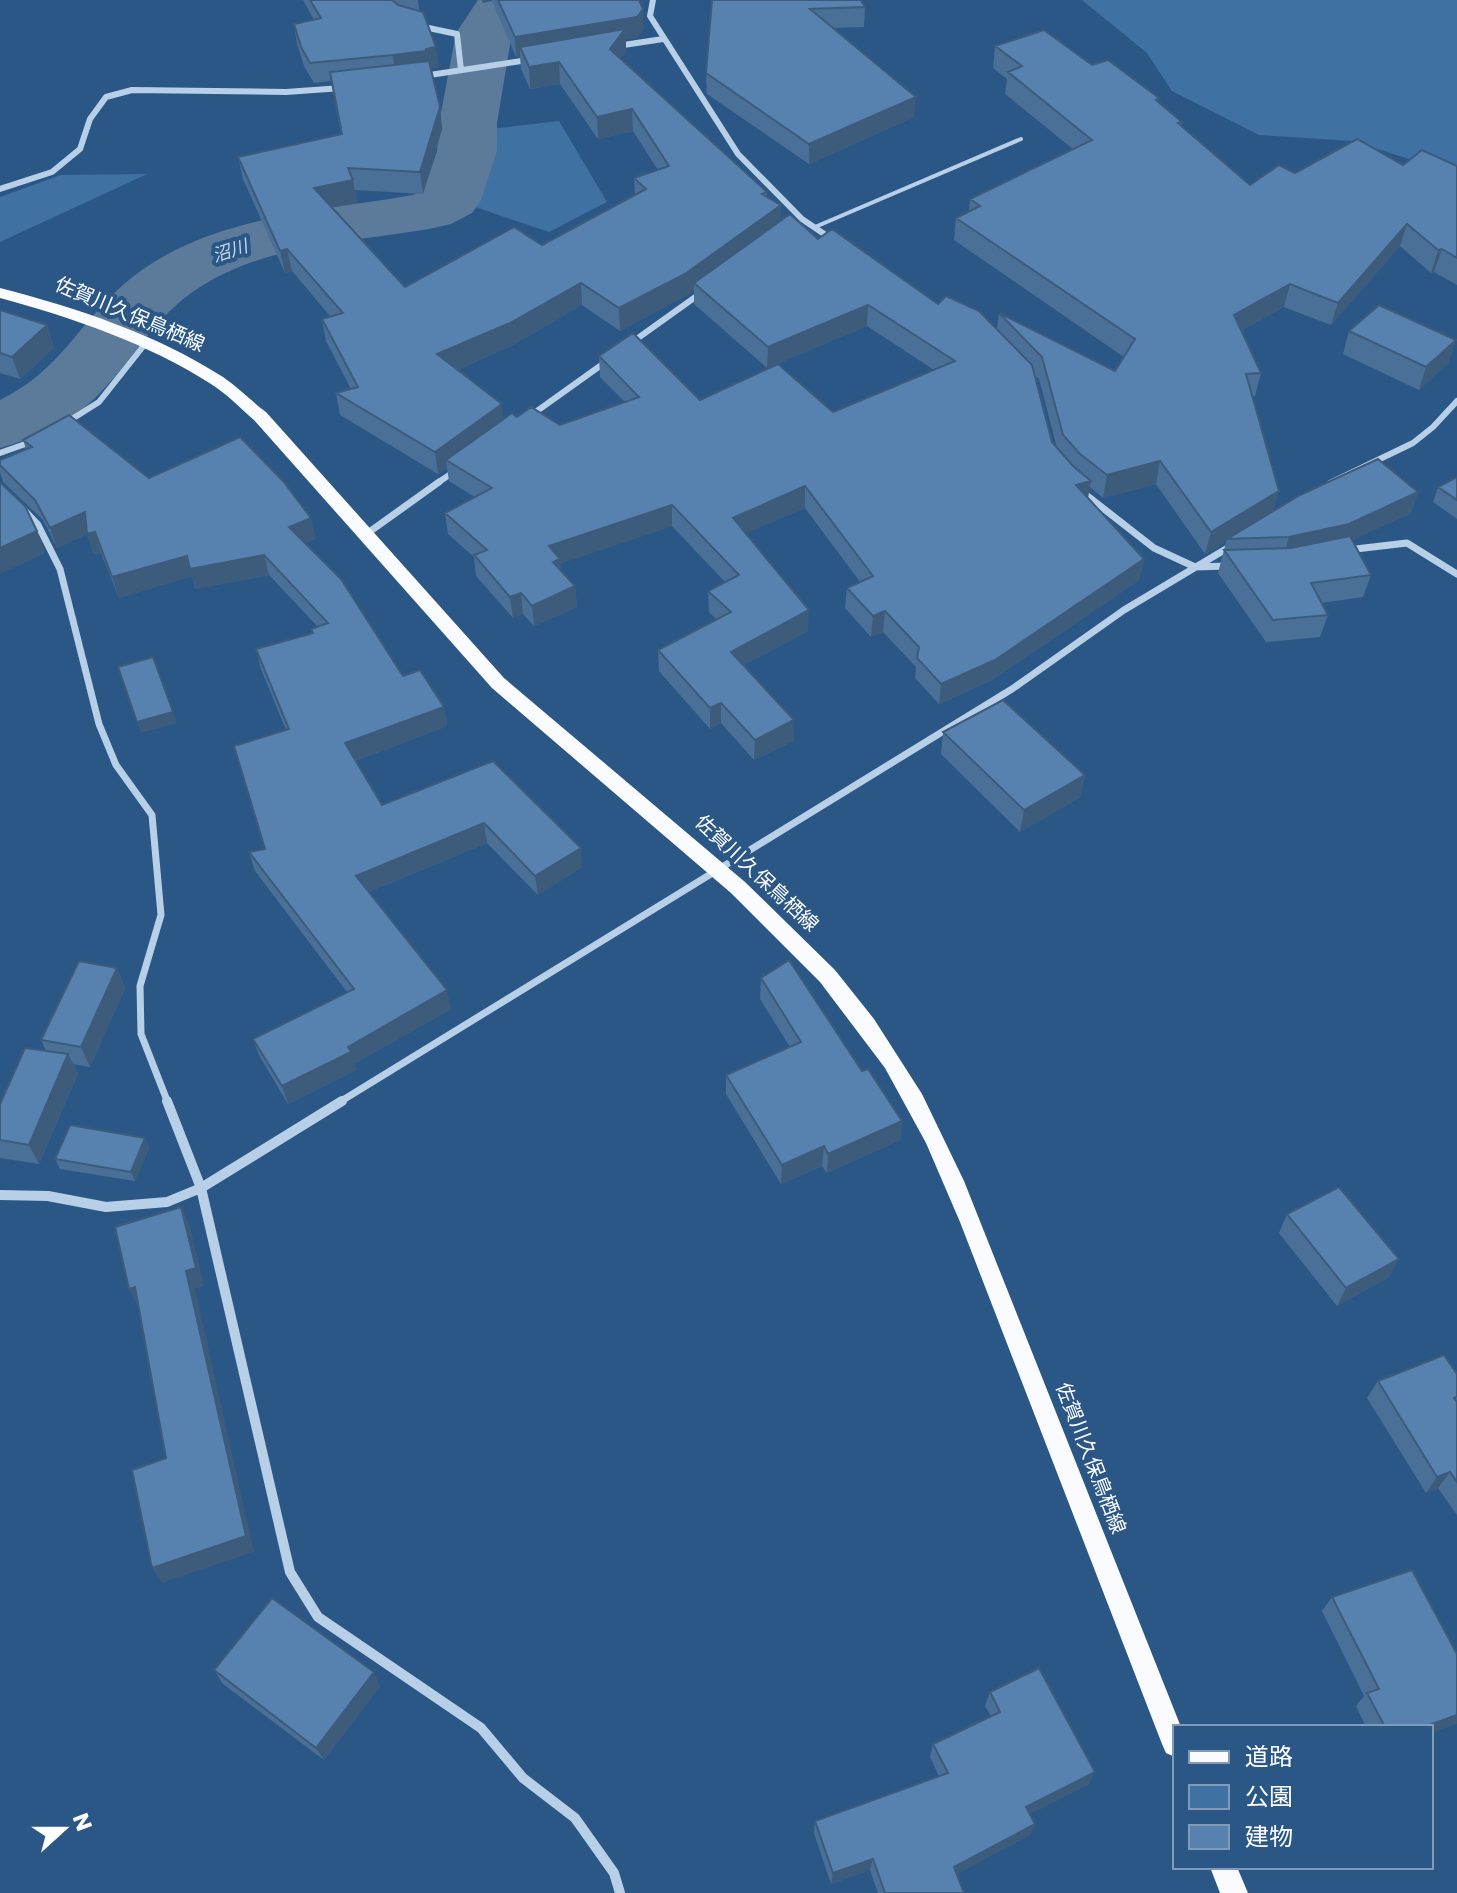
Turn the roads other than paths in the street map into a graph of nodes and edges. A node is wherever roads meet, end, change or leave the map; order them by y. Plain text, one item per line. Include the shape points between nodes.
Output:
1 (653, 0) edge
2 (410, 22) edge
3 (663, 39) junction
4 (604, 48) edge
5 (529, 59) edge
6 (461, 70) junction
7 (416, 77) edge
8 (357, 86) edge
9 (1021, 139) dead end
10 (0, 189) edge
11 (802, 219) junction
12 (815, 227) junction
13 (789, 229) edge
14 (837, 243) edge
15 (712, 285) edge
16 (0, 293) edge
17 (145, 344) junction
18 (622, 350) edge
19 (609, 359) edge
20 (1457, 401) edge
21 (519, 424) edge
22 (56, 430) edge
23 (45, 437) edge
24 (0, 453) edge
25 (467, 461) edge
26 (1078, 488) edge
27 (1318, 491) edge
28 (19, 505) edge
29 (364, 536) junction
30 (1235, 544) edge
31 (1337, 552) edge
32 (1240, 566) edge
33 (1195, 567) junction
34 (1457, 574) edge
35 (718, 867) junction
36 (201, 1188) junction
37 (0, 1195) edge
38 (1173, 1739) edge
39 (1224, 1869) edge
40 (620, 1893) edge
41 (1234, 1893) edge

1 - 3 street via 650,16
2 - 6 street via 457,34
3 - 4 street
3 - 11 street via 738,154
5 - 6 street
6 - 7 street
8 - 10 street via 119,93 106,97 71,157 52,172
9 - 12 lane
11 - 12 street
11 - 13 street
12 - 14 street
15 - 18 street
16 - 17 main road, 佐賀川久保鳥栖線 via 51,306
17 - 22 street via 99,402
17 - 29 main road, 佐賀川久保鳥栖線 via 218,381 260,416
19 - 21 street
20 - 27 street via 1403,450 1346,472
23 - 24 street
25 - 29 street
26 - 33 street via 1154,548
28 - 36 street via 38,525 60,569 99,724 116,765 152,815 161,915 140,986 141,1034
29 - 35 main road, 佐賀川久保鳥栖線 via 528,712
30 - 33 street
31 - 34 street via 1407,543
32 - 33 street
33 - 35 street via 1012,689
35 - 36 street
35 - 38 main road, 佐賀川久保鳥栖線 via 793,939 866,1023 906,1083 955,1182
36 - 37 street via 167,1202 106,1207 48,1196
36 - 40 street via 290,1572 318,1617 481,1728 523,1778 575,1818 614,1873
39 - 41 main road

